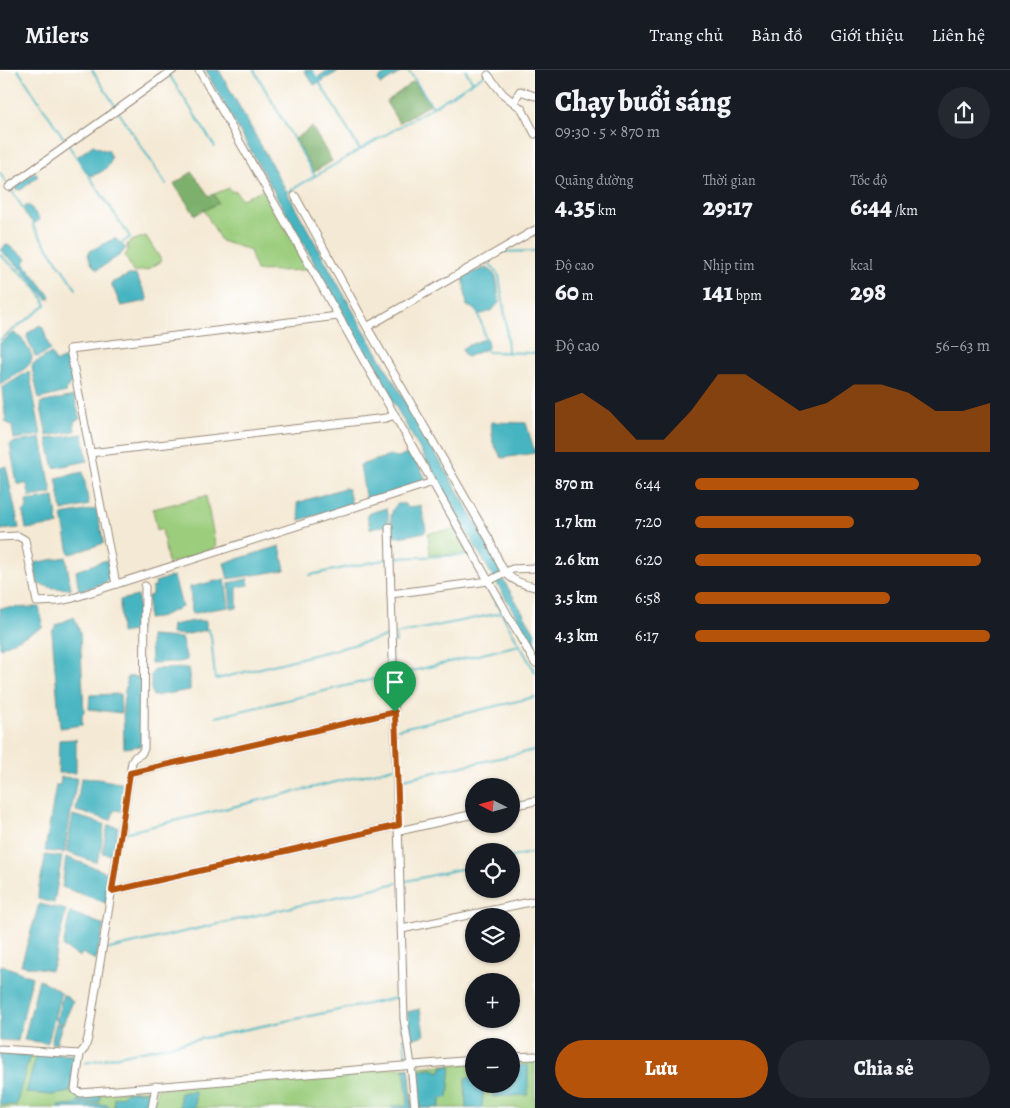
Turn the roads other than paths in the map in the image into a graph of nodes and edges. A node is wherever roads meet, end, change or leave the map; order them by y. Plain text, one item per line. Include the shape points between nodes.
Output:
1 (173, 70) edge
2 (200, 70) edge
3 (488, 75) dead end
4 (535, 96) edge
5 (514, 102) junction
6 (535, 134) edge
7 (9, 187) dead end
8 (295, 196) dead end
9 (535, 230) edge
10 (338, 316) junction
11 (367, 327) junction
12 (395, 416) junction
13 (90, 453) junction
14 (432, 482) junction
15 (389, 527) dead end
16 (0, 537) edge
17 (535, 568) edge
18 (504, 572) junction
19 (491, 580) junction
20 (116, 584) junction
21 (145, 586) dead end
22 (535, 587) edge
23 (392, 594) junction
24 (535, 663) edge
25 (395, 712) junction
26 (130, 773) junction
27 (535, 800) edge
28 (520, 804) edge
29 (465, 816) edge
30 (399, 828) junction
31 (112, 891) junction
32 (535, 901) edge
33 (402, 929) junction
34 (0, 1049) edge
35 (80, 1054) junction
36 (535, 1056) edge
37 (520, 1057) edge
38 (465, 1061) edge
39 (411, 1065) junction
40 (156, 1086) junction
41 (152, 1108) edge
42 (415, 1108) edge

1 - 7 street
2 - 10 street
3 - 5 street
4 - 5 street via 520,91
5 - 6 street via 522,109
8 - 11 street
9 - 11 street
10 - 12 street
10 - 13 street via 70,349
11 - 18 street via 489,539
12 - 13 street
12 - 14 street
13 - 20 street
14 - 19 street
14 - 20 street
15 - 23 street
16 - 20 street via 18,536 25,540 37,602 65,600
17 - 18 street
18 - 19 street
18 - 22 street via 516,582
19 - 23 street
19 - 24 street
21 - 26 street via 144,749 133,760
23 - 25 street
25 - 26 street
25 - 30 street
26 - 31 street
27 - 28 street
29 - 30 street
30 - 31 street
30 - 33 street
31 - 35 street via 88,1038
32 - 33 street
33 - 39 street via 404,1019
34 - 35 street
35 - 40 street via 75,1088 78,1092
36 - 37 street
38 - 39 street
39 - 40 street
39 - 42 street
40 - 41 street

